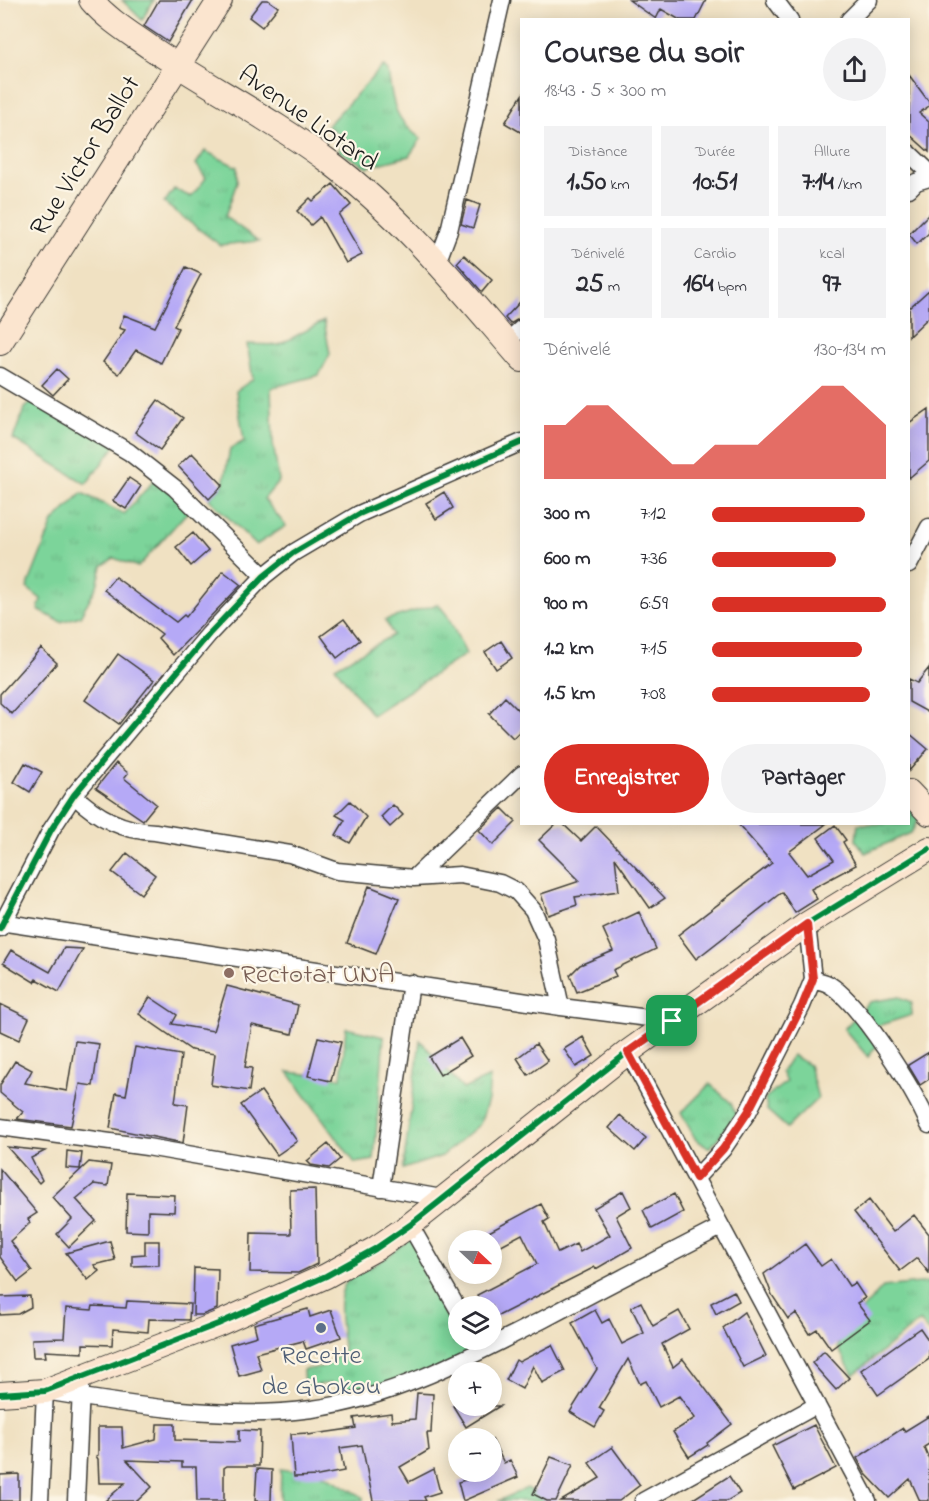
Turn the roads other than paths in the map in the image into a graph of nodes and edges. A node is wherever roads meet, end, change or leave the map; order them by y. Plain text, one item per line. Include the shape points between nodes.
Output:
1 (91, 0) edge
2 (220, 0) edge
3 (502, 0) edge
4 (775, 0) edge
5 (870, 0) edge
6 (788, 18) edge
7 (851, 18) edge
8 (177, 65) junction
9 (910, 154) edge
10 (929, 172) edge
11 (929, 178) edge
12 (910, 188) edge
13 (437, 263) junction
14 (0, 343) edge
15 (517, 343) edge
16 (0, 376) edge
17 (520, 443) edge
18 (929, 527) edge
19 (910, 563) edge
20 (264, 576) junction
21 (520, 776) edge
22 (910, 793) edge
23 (74, 795) junction
24 (929, 813) edge
25 (929, 849) edge
26 (414, 878) junction
27 (1, 924) edge
28 (807, 924) junction
29 (813, 979) junction
30 (411, 983) junction
31 (561, 1007) junction
32 (672, 1021) junction
33 (628, 1052) junction
34 (929, 1125) edge
35 (0, 1127) edge
36 (696, 1178) junction
37 (381, 1188) junction
38 (442, 1198) junction
39 (410, 1225) junction
40 (721, 1227) junction
41 (450, 1296) edge
42 (502, 1333) edge
43 (468, 1350) edge
44 (81, 1387) junction
45 (45, 1391) junction
46 (0, 1394) edge
47 (817, 1405) junction
48 (40, 1501) edge
49 (76, 1501) edge
50 (643, 1501) edge
51 (868, 1501) edge

1 - 8 street, Avenue Liotard via 103,15
2 - 8 street, Rue Victor Ballot
3 - 13 street via 449,231
4 - 6 street
5 - 7 street
8 - 13 street, Avenue Liotard via 328,161 366,192
8 - 14 street, Rue Victor Ballot
9 - 10 street
11 - 12 street
13 - 15 street, Avenue Liotard
16 - 20 street via 129,452 175,488
17 - 20 street via 359,514 292,553
18 - 19 street
20 - 23 street via 209,634
21 - 26 street
22 - 24 street
23 - 26 street via 89,811 134,832 291,854 337,871
23 - 27 street
25 - 28 street
26 - 31 street via 481,877 516,891 532,910 546,939
27 - 30 street
28 - 29 street
28 - 32 street
29 - 34 street via 830,985 870,1028
29 - 36 street via 748,1112 723,1149
30 - 31 street
30 - 37 street
31 - 32 street
32 - 33 street
33 - 36 street
33 - 38 street
35 - 37 street via 147,1147
36 - 40 street
37 - 38 street
38 - 39 street
39 - 41 street
39 - 44 street via 326,1275
40 - 42 street
40 - 47 street
43 - 44 street via 366,1399 270,1414 150,1407
44 - 45 street
44 - 49 street
45 - 46 street
45 - 48 street
47 - 50 street
47 - 51 street

